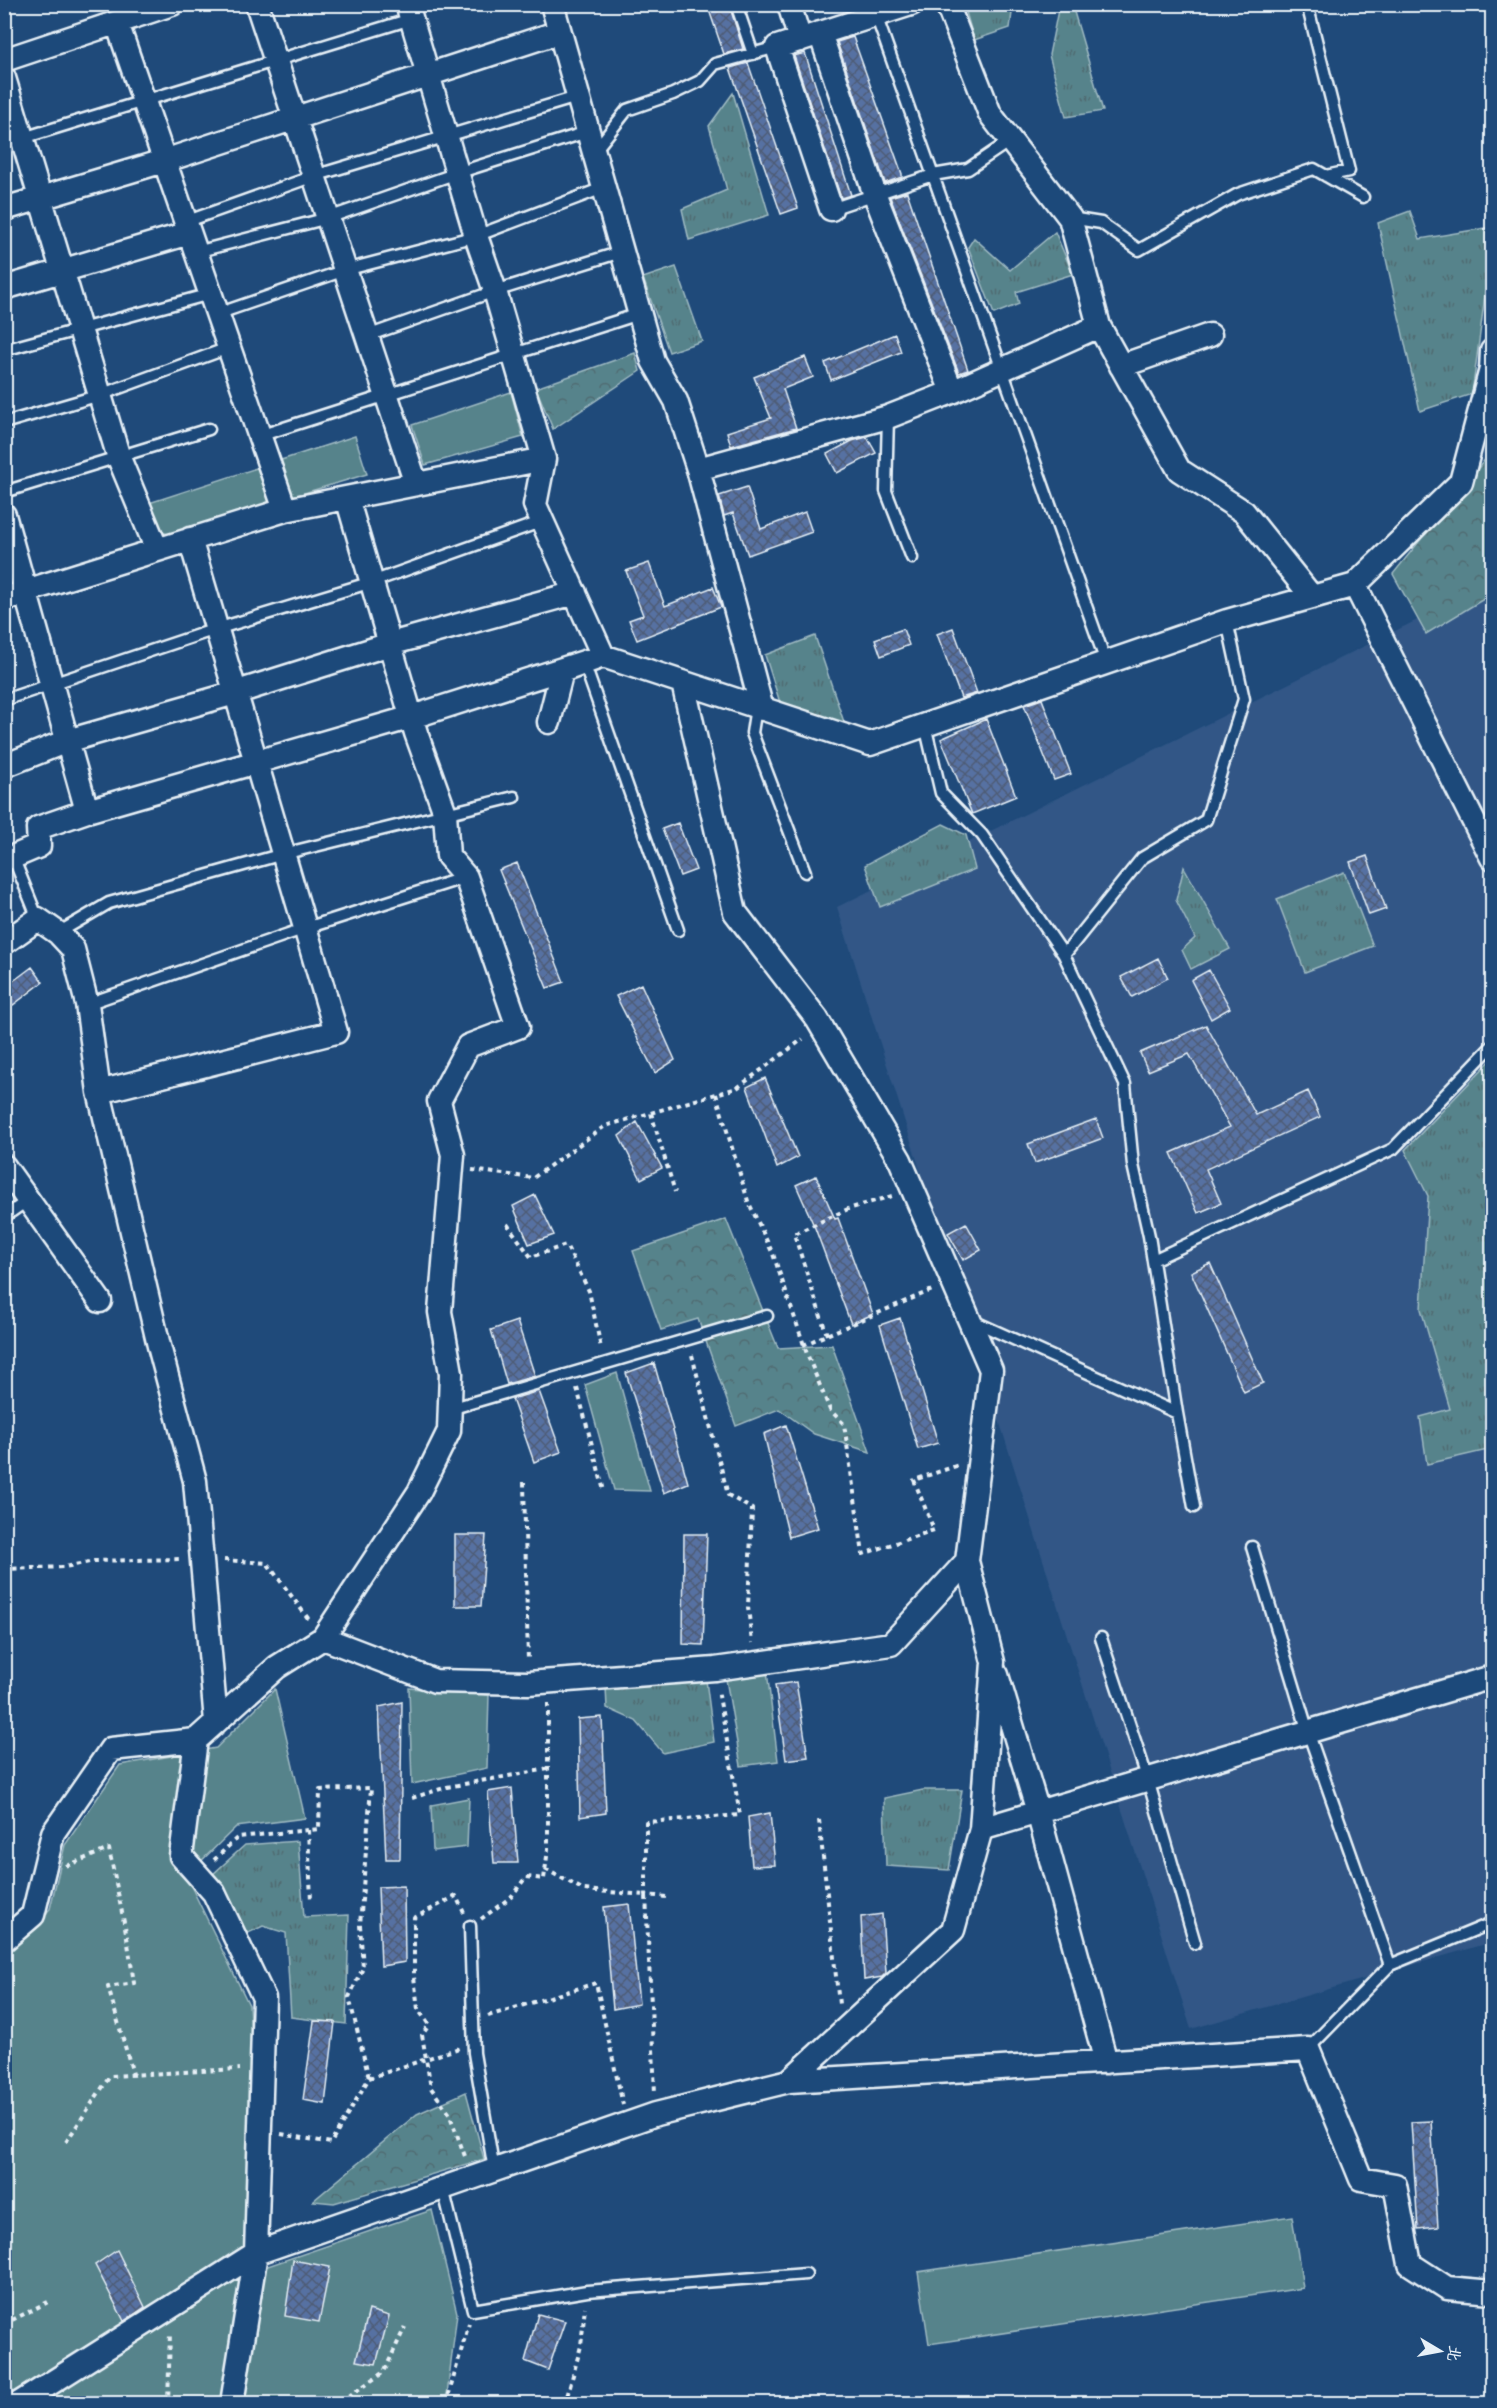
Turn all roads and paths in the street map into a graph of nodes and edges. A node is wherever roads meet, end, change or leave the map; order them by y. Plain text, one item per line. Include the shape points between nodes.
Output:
1 (257, 4) edge
2 (552, 4) edge
3 (736, 4) edge
4 (789, 4) edge
5 (911, 4) edge
6 (947, 4) edge
7 (1307, 4) edge
8 (164, 6) edge
9 (874, 10) edge
10 (409, 12) edge
11 (117, 23) junction
12 (559, 33) junction
13 (810, 37) junction
14 (777, 47) junction
15 (753, 54) junction
16 (4, 60) edge
17 (276, 61) junction
18 (427, 77) junction
19 (4, 78) edge
20 (577, 97) junction
21 (144, 101) junction
22 (295, 119) junction
23 (446, 135) junction
24 (23, 138) junction
25 (1011, 140) junction
26 (590, 142) junction
27 (164, 161) junction
28 (457, 173) junction
29 (933, 174) junction
30 (314, 176) junction
31 (1326, 176) junction
32 (603, 188) junction
33 (875, 195) junction
34 (40, 197) junction
35 (1363, 197) dead end
36 (4, 209) edge
37 (831, 209) joint
38 (328, 218) junction
39 (1070, 218) junction
40 (190, 236) junction
41 (476, 236) junction
42 (621, 252) junction
43 (345, 270) junction
44 (63, 271) junction
45 (4, 288) edge
46 (495, 291) junction
47 (214, 304) junction
48 (639, 315) junction
49 (1099, 326) junction
50 (80, 328) junction
51 (1210, 335) dead end
52 (367, 336) junction
53 (228, 348) junction
54 (4, 350) edge
55 (1492, 351) edge
56 (514, 354) junction
57 (1121, 366) junction
58 (1002, 369) junction
59 (952, 392) junction
60 (100, 395) junction
61 (387, 395) junction
62 (888, 417) junction
63 (4, 423) edge
64 (209, 429) dead end
65 (259, 436) junction
66 (118, 458) junction
67 (544, 459) junction
68 (698, 469) junction
69 (416, 484) junction
70 (4, 492) edge
71 (347, 498) junction
72 (285, 510) junction
73 (4, 515) edge
74 (543, 521) junction
75 (190, 539) junction
76 (157, 550) junction
77 (912, 558) dead end
78 (372, 582) junction
79 (1355, 585) junction
80 (26, 591) junction
81 (574, 593) junction
82 (1312, 597) junction
83 (4, 600) edge
84 (1227, 621) junction
85 (217, 629) junction
86 (390, 644) junction
87 (593, 660) junction
88 (1106, 662) junction
89 (51, 683) junction
90 (683, 683) junction
91 (235, 692) junction
92 (4, 700) edge
93 (759, 708) junction
94 (412, 717) junction
95 (549, 722) dead end
96 (925, 725) junction
97 (68, 741) junction
98 (256, 763) junction
99 (4, 766) edge
100 (514, 797) dead end
101 (87, 811) junction
102 (445, 813) junction
103 (283, 854) junction
104 (1492, 858) edge
105 (9, 859) edge
106 (806, 872) dead end
107 (466, 877) junction
108 (38, 920) junction
109 (305, 929) junction
110 (678, 930) dead end
111 (58, 933) junction
112 (4, 943) edge
113 (1064, 955) junction
114 (87, 1004) junction
115 (821, 1026) junction
116 (1492, 1046) edge
117 (99, 1092) junction
118 (716, 1094) junction
119 (651, 1113) junction
120 (4, 1166) edge
121 (452, 1167) junction
122 (913, 1190) junction
123 (675, 1192) dead end
124 (28, 1200) junction
125 (4, 1217) edge
126 (507, 1224) dead end
127 (1153, 1260) junction
128 (952, 1281) junction
129 (100, 1301) dead end
130 (767, 1317) dead end
131 (968, 1318) junction
132 (827, 1335) junction
133 (688, 1339) junction
134 (803, 1345) junction
135 (605, 1364) junction
136 (573, 1373) junction
137 (450, 1409) junction
138 (1177, 1413) junction
139 (980, 1458) junction
140 (524, 1482) dead end
141 (604, 1491) dead end
142 (1194, 1507) dead end
143 (1252, 1547) dead end
144 (202, 1558) junction
145 (967, 1561) junction
146 (4, 1569) edge
147 (323, 1638) junction
148 (1101, 1638) dead end
149 (993, 1662) junction
150 (754, 1663) junction
151 (715, 1669) junction
152 (1492, 1677) edge
153 (528, 1683) junction
154 (216, 1722) junction
155 (1308, 1732) junction
156 (196, 1740) junction
157 (548, 1769) dead end
158 (1148, 1780) junction
159 (412, 1798) dead end
160 (1038, 1812) junction
161 (819, 1820) dead end
162 (981, 1829) junction
163 (308, 1830) junction
164 (545, 1869) dead end
165 (43, 1875) junction
166 (198, 1875) junction
167 (646, 1895) junction
168 (666, 1897) dead end
169 (311, 1901) dead end
170 (1492, 1923) edge
171 (470, 1926) dead end
172 (4, 1940) edge
173 (1195, 1943) dead end
174 (1390, 1965) junction
175 (473, 2021) junction
176 (842, 2031) junction
177 (474, 2043) junction
178 (1308, 2049) junction
179 (1106, 2062) junction
180 (262, 2068) junction
181 (134, 2074) junction
182 (369, 2078) junction
183 (789, 2081) junction
184 (656, 2114) junction
185 (627, 2124) junction
186 (260, 2131) junction
187 (66, 2142) dead end
188 (494, 2170) junction
189 (443, 2188) junction
190 (256, 2253) junction
191 (806, 2274) dead end
192 (587, 2291) junction
193 (1492, 2292) edge
194 (48, 2302) dead end
195 (170, 2307) junction
196 (473, 2310) junction
197 (4, 2324) edge
198 (405, 2327) dead end
199 (18, 2403) edge
200 (168, 2403) edge
201 (235, 2403) edge
202 (346, 2403) edge
203 (446, 2403) edge
204 (565, 2403) edge

1 - 17 street
2 - 12 street
3 - 15 lane
4 - 13 street
5 - 9 street
6 - 25 street via 990,114
7 - 31 lane via 1349,171
8 - 11 street
9 - 13 street
9 - 29 lane
10 - 17 lane
10 - 18 street
11 - 16 street
11 - 21 street
12 - 18 street
12 - 20 street
13 - 14 street
13 - 33 street
14 - 15 lane
14 - 37 street
15 - 26 lane via 715,64 700,81 627,110
17 - 21 lane
17 - 22 street
18 - 22 street
18 - 23 street
19 - 24 street
20 - 23 lane
20 - 26 street
21 - 24 lane
21 - 27 street
22 - 27 street
22 - 30 street
23 - 28 street
23 - 30 lane
24 - 34 street
25 - 29 lane via 968,169
25 - 39 street
26 - 28 lane
26 - 32 street
27 - 34 street
27 - 40 street
28 - 38 lane
28 - 41 street
29 - 33 lane
29 - 58 lane
30 - 38 street
30 - 40 lane
31 - 35 lane
31 - 39 lane via 1314,169 1238,194 1139,250 1101,223
32 - 41 lane
32 - 42 street
33 - 37 lane
33 - 59 street
34 - 36 street
34 - 44 street
38 - 40 lane
38 - 43 street
39 - 49 street
40 - 44 street
40 - 47 street
41 - 43 lane
41 - 46 street
42 - 46 lane
42 - 48 street
43 - 47 lane
43 - 52 street
44 - 45 street
44 - 50 street
46 - 52 lane
46 - 56 street
47 - 50 lane
47 - 53 street
48 - 56 lane
48 - 68 street via 653,361 676,401
49 - 57 street
49 - 58 street
50 - 54 lane
50 - 60 street
51 - 57 street
52 - 61 street
53 - 60 lane
53 - 65 street
55 - 79 street via 1491,369 1461,482
56 - 61 lane
56 - 67 street
57 - 82 street via 1179,470 1244,512
58 - 59 street
58 - 88 lane
59 - 62 street
60 - 63 lane
60 - 66 street
61 - 65 lane
61 - 69 street
62 - 68 street
62 - 77 lane via 886,491
64 - 66 lane
65 - 72 street
66 - 70 lane
66 - 76 street
67 - 69 street
67 - 74 street via 536,505
68 - 93 street
69 - 71 street
71 - 72 street
71 - 78 street
72 - 75 street
73 - 80 street
74 - 78 lane
74 - 81 street
75 - 76 street
75 - 85 street
76 - 80 street
78 - 85 lane
78 - 86 street
79 - 82 street
79 - 104 street
80 - 83 street
80 - 89 street
81 - 86 street
81 - 87 street
82 - 84 street
84 - 88 street
84 - 113 lane via 1244,699 1206,820 1142,858
85 - 89 lane
85 - 91 street
86 - 91 street
86 - 94 street
87 - 90 street
87 - 94 street
87 - 95 street via 562,670
87 - 110 lane
88 - 96 street
89 - 92 lane
89 - 97 street
90 - 93 street
90 - 115 street via 735,912
91 - 97 street
91 - 98 street
93 - 96 street via 870,744
93 - 106 lane via 752,733
94 - 98 street
94 - 102 street
96 - 113 lane via 941,793 982,835
97 - 99 street
97 - 101 street
98 - 101 street
98 - 103 street
100 - 102 lane
101 - 105 street via 38,828 39,846
102 - 103 lane
102 - 107 street via 448,856
103 - 109 street
103 - 111 lane via 109,903
105 - 108 lane
107 - 109 lane
107 - 121 street via 518,1027 468,1046 439,1101 453,1155
108 - 111 street
108 - 112 street
109 - 114 lane
109 - 117 street via 336,1032
111 - 114 street via 73,950
113 - 127 lane via 1125,1084 1133,1165
114 - 117 street
115 - 118 path via 737,1088
115 - 122 street via 900,1160
116 - 127 lane via 1393,1149
117 - 144 street via 195,1481
118 - 119 path
118 - 134 path via 748,1201 773,1254
119 - 121 path via 605,1126 533,1178
119 - 123 path
120 - 124 street
121 - 137 street via 440,1312 451,1373
122 - 128 street
122 - 132 path via 848,1209 794,1234
124 - 125 lane
124 - 129 street
126 - 135 path via 531,1257 566,1245 589,1292
127 - 138 lane
128 - 131 street
128 - 132 path
130 - 133 lane
131 - 138 lane
131 - 139 street via 991,1370
132 - 134 path
133 - 135 lane
133 - 150 path via 728,1495 752,1509 748,1607
134 - 139 path via 830,1410 844,1424 863,1554 934,1530 914,1479
135 - 136 lane
136 - 137 lane
136 - 141 path
137 - 147 street via 449,1431 419,1492
138 - 142 lane
139 - 145 street
140 - 153 path
143 - 155 lane
144 - 146 path
144 - 147 path via 267,1563
144 - 154 street
145 - 149 street
145 - 150 street via 891,1644
147 - 153 street via 435,1681
147 - 154 street via 277,1666
148 - 158 lane
149 - 160 street
149 - 162 street
150 - 151 street
151 - 153 street
151 - 167 path via 740,1815 646,1822
152 - 155 street
154 - 156 street
155 - 158 street
155 - 174 lane
156 - 165 street via 111,1749 53,1833
156 - 166 street via 181,1856
157 - 159 path via 447,1787
158 - 160 street
158 - 173 lane
160 - 162 street
160 - 179 street
161 - 176 path
162 - 176 street via 953,1930
163 - 166 path via 238,1837
163 - 169 path
163 - 182 path via 319,1829 320,1790 371,1788 360,1925 363,1968 349,1997
164 - 167 path via 584,1890
165 - 172 street via 33,1915
165 - 181 path via 109,1849 134,1983 108,1987
166 - 180 street via 214,1893 264,1998
167 - 168 path
167 - 184 path
170 - 174 lane
171 - 175 lane
174 - 178 lane
175 - 177 lane
175 - 185 path via 596,1983
176 - 183 street
177 - 182 path
177 - 188 lane
178 - 179 street
178 - 193 street via 1361,2179 1395,2185 1410,2264 1448,2288
179 - 183 street
180 - 181 path
180 - 186 street
181 - 187 path via 110,2076
182 - 186 path via 331,2143
183 - 184 street
184 - 185 street
185 - 188 street
186 - 190 street
188 - 189 street
189 - 190 street
189 - 196 lane
190 - 195 street
190 - 201 street
191 - 192 lane
192 - 196 lane
192 - 204 path via 581,2346
194 - 197 path
195 - 199 street
195 - 200 path
196 - 203 path
198 - 202 path via 384,2372 346,2398

